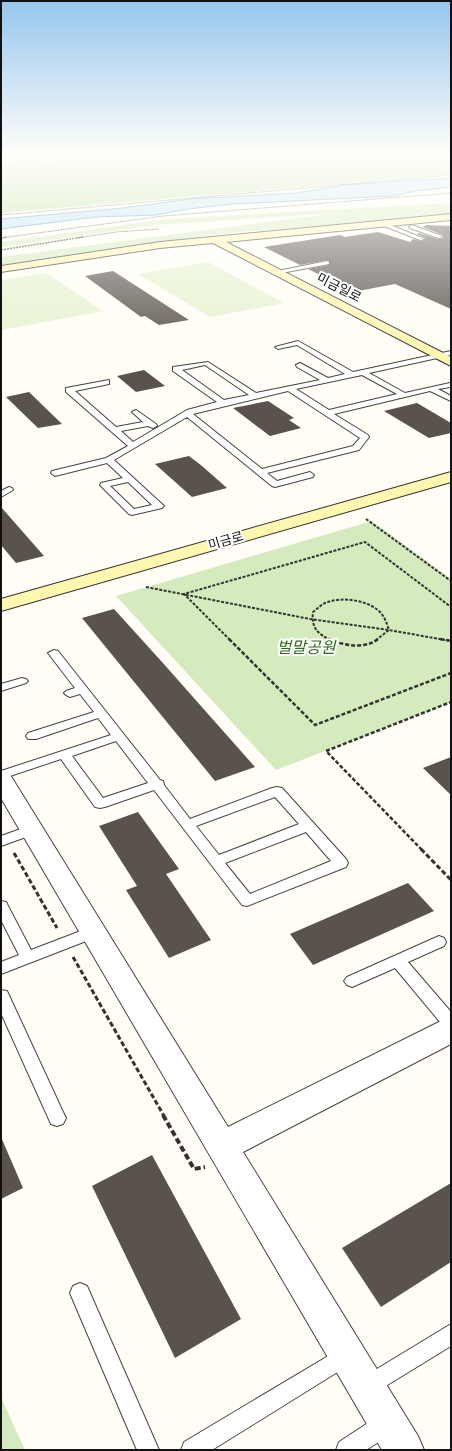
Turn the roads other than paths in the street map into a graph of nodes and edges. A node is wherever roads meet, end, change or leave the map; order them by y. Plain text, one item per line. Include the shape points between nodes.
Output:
1 (382, 223) junction
2 (387, 223) edge
3 (402, 223) edge
4 (440, 237) dead end
5 (213, 239) junction
6 (422, 239) dead end
7 (327, 263) dead end
8 (1, 268) edge
9 (312, 271) dead end
10 (280, 274) junction
11 (278, 347) dead end
12 (451, 353) edge
13 (439, 356) junction
14 (451, 362) edge
15 (300, 365) dead end
16 (362, 372) junction
17 (352, 375) junction
18 (326, 380) junction
19 (106, 382) dead end
20 (446, 385) dead end
21 (289, 388) junction
22 (432, 388) junction
23 (404, 395) junction
24 (255, 396) junction
25 (451, 399) edge
26 (223, 403) junction
27 (136, 412) dead end
28 (328, 413) junction
29 (188, 414) junction
30 (149, 423) junction
31 (115, 430) junction
32 (159, 431) junction
33 (132, 446) junction
34 (109, 460) junction
35 (261, 472) junction
36 (55, 474) dead end
37 (310, 475) dead end
38 (451, 477) edge
39 (130, 479) junction
40 (1, 605) edge
41 (54, 653) dead end
42 (22, 681) dead end
43 (1, 688) edge
44 (83, 689) junction
45 (70, 693) dead end
46 (102, 713) junction
47 (32, 736) dead end
48 (120, 736) junction
49 (64, 754) junction
50 (1, 775) edge
51 (1, 778) edge
52 (158, 784) junction
53 (188, 824) junction
54 (308, 826) junction
55 (13, 837) edge
56 (217, 861) junction
57 (3, 916) edge
58 (80, 938) junction
59 (439, 942) dead end
60 (28, 958) junction
61 (397, 960) junction
62 (1, 968) edge
63 (352, 981) dead end
64 (1, 996) edge
65 (451, 1023) edge
66 (451, 1030) edge
67 (57, 1118) dead end
68 (227, 1155) junction
69 (80, 1293) dead end
70 (451, 1334) edge
71 (347, 1355) junction
72 (366, 1387) junction
73 (388, 1423) junction
74 (148, 1450) edge
75 (192, 1450) edge
76 (347, 1450) edge
77 (404, 1450) edge

1 - 2 main road
1 - 5 main road
1 - 6 lane
3 - 4 lane
5 - 8 main road
5 - 10 main road, 미금일로
7 - 10 lane
9 - 10 lane
10 - 13 main road, 미금일로
11 - 17 lane via 298,343
12 - 13 lane
13 - 14 main road, 미금일로
13 - 16 lane
15 - 18 lane
16 - 17 lane
16 - 23 lane
17 - 18 lane
18 - 21 lane
19 - 31 lane via 69,390
20 - 22 lane
21 - 24 lane
21 - 28 lane
22 - 23 lane
22 - 25 lane
23 - 28 lane
24 - 26 lane
24 - 26 lane via 206,363 176,369
26 - 29 lane
27 - 30 lane
28 - 35 lane via 365,437 356,448
29 - 32 lane
29 - 35 lane
30 - 31 lane
30 - 32 lane
31 - 33 lane
32 - 33 lane
33 - 34 lane
34 - 36 lane
34 - 39 lane
35 - 37 lane via 275,484
38 - 40 main road, 미금로
39 - 39 lane via 142,490 159,506 132,512 104,485
41 - 44 lane
42 - 43 lane
44 - 45 lane
44 - 46 lane
46 - 47 lane
46 - 48 lane
48 - 49 lane
48 - 52 lane
49 - 50 lane
49 - 52 lane via 100,804
51 - 55 street
52 - 53 lane
53 - 54 lane via 277,791
53 - 56 lane
54 - 56 lane
54 - 56 lane via 341,863 247,901
55 - 58 street
57 - 60 lane
58 - 60 lane
58 - 68 street
59 - 61 lane
60 - 62 lane
61 - 63 lane
61 - 65 lane
64 - 67 lane
66 - 68 street
68 - 71 street
69 - 74 lane
70 - 72 lane
71 - 72 street
71 - 75 lane
72 - 73 street
73 - 76 lane
73 - 77 street

